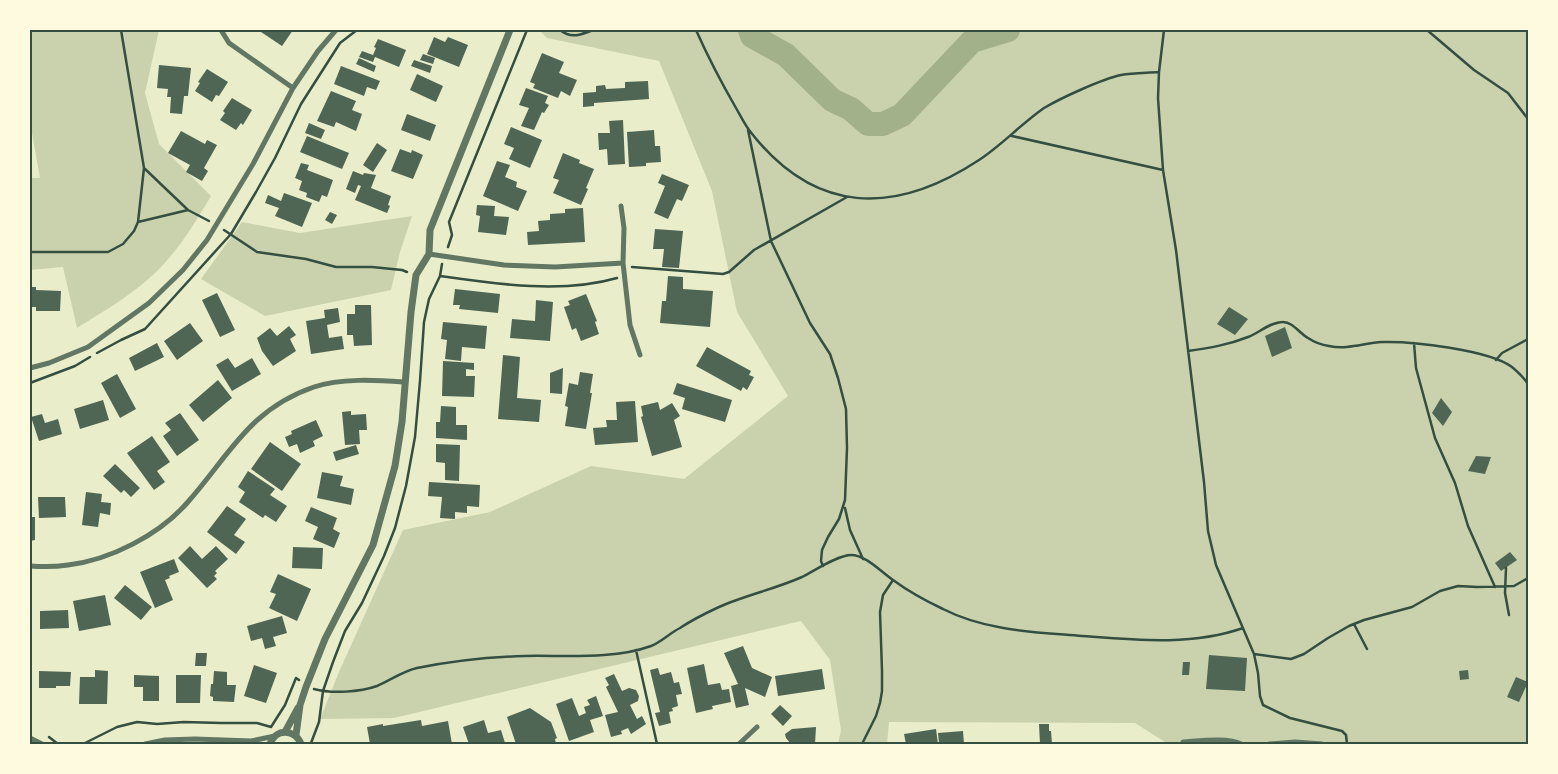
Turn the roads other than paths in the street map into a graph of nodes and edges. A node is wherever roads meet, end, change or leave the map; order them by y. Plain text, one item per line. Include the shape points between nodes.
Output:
1 (221, 30) edge
2 (336, 30) edge
3 (510, 30) edge
4 (293, 88) junction
5 (621, 206) dead end
6 (429, 254) junction
7 (624, 263) junction
8 (640, 355) dead end
9 (30, 368) edge
10 (404, 382) junction
11 (30, 566) edge
12 (300, 705) junction
13 (757, 727) dead end
14 (285, 732) junction
15 (296, 735) junction
16 (275, 736) junction
17 (30, 738) edge
18 (251, 741) junction
19 (1183, 742) dead end
20 (42, 744) edge
21 (146, 744) edge
22 (260, 744) edge
23 (270, 744) edge
24 (301, 744) edge
25 (739, 744) edge
26 (1241, 744) edge
27 (1269, 744) edge
28 (1322, 744) edge

1 - 4 street via 229,43
2 - 4 street
3 - 6 street via 430,230
4 - 9 street via 253,164 197,254 183,270 149,303 88,346
5 - 7 street
6 - 7 street via 504,265 555,268
6 - 10 street via 416,275
7 - 8 street via 630,325
10 - 11 street via 336,382 312,387 287,398 262,414 241,435 186,504 159,528 135,543 93,560 50,567
10 - 12 street via 396,466 373,545 325,639
12 - 14 street
12 - 15 street
13 - 25 street
14 - 15 street
14 - 16 street
15 - 24 street
16 - 18 street
16 - 23 street
17 - 20 street
18 - 21 street via 195,739
18 - 22 street
19 - 26 street via 1223,740
27 - 28 street

